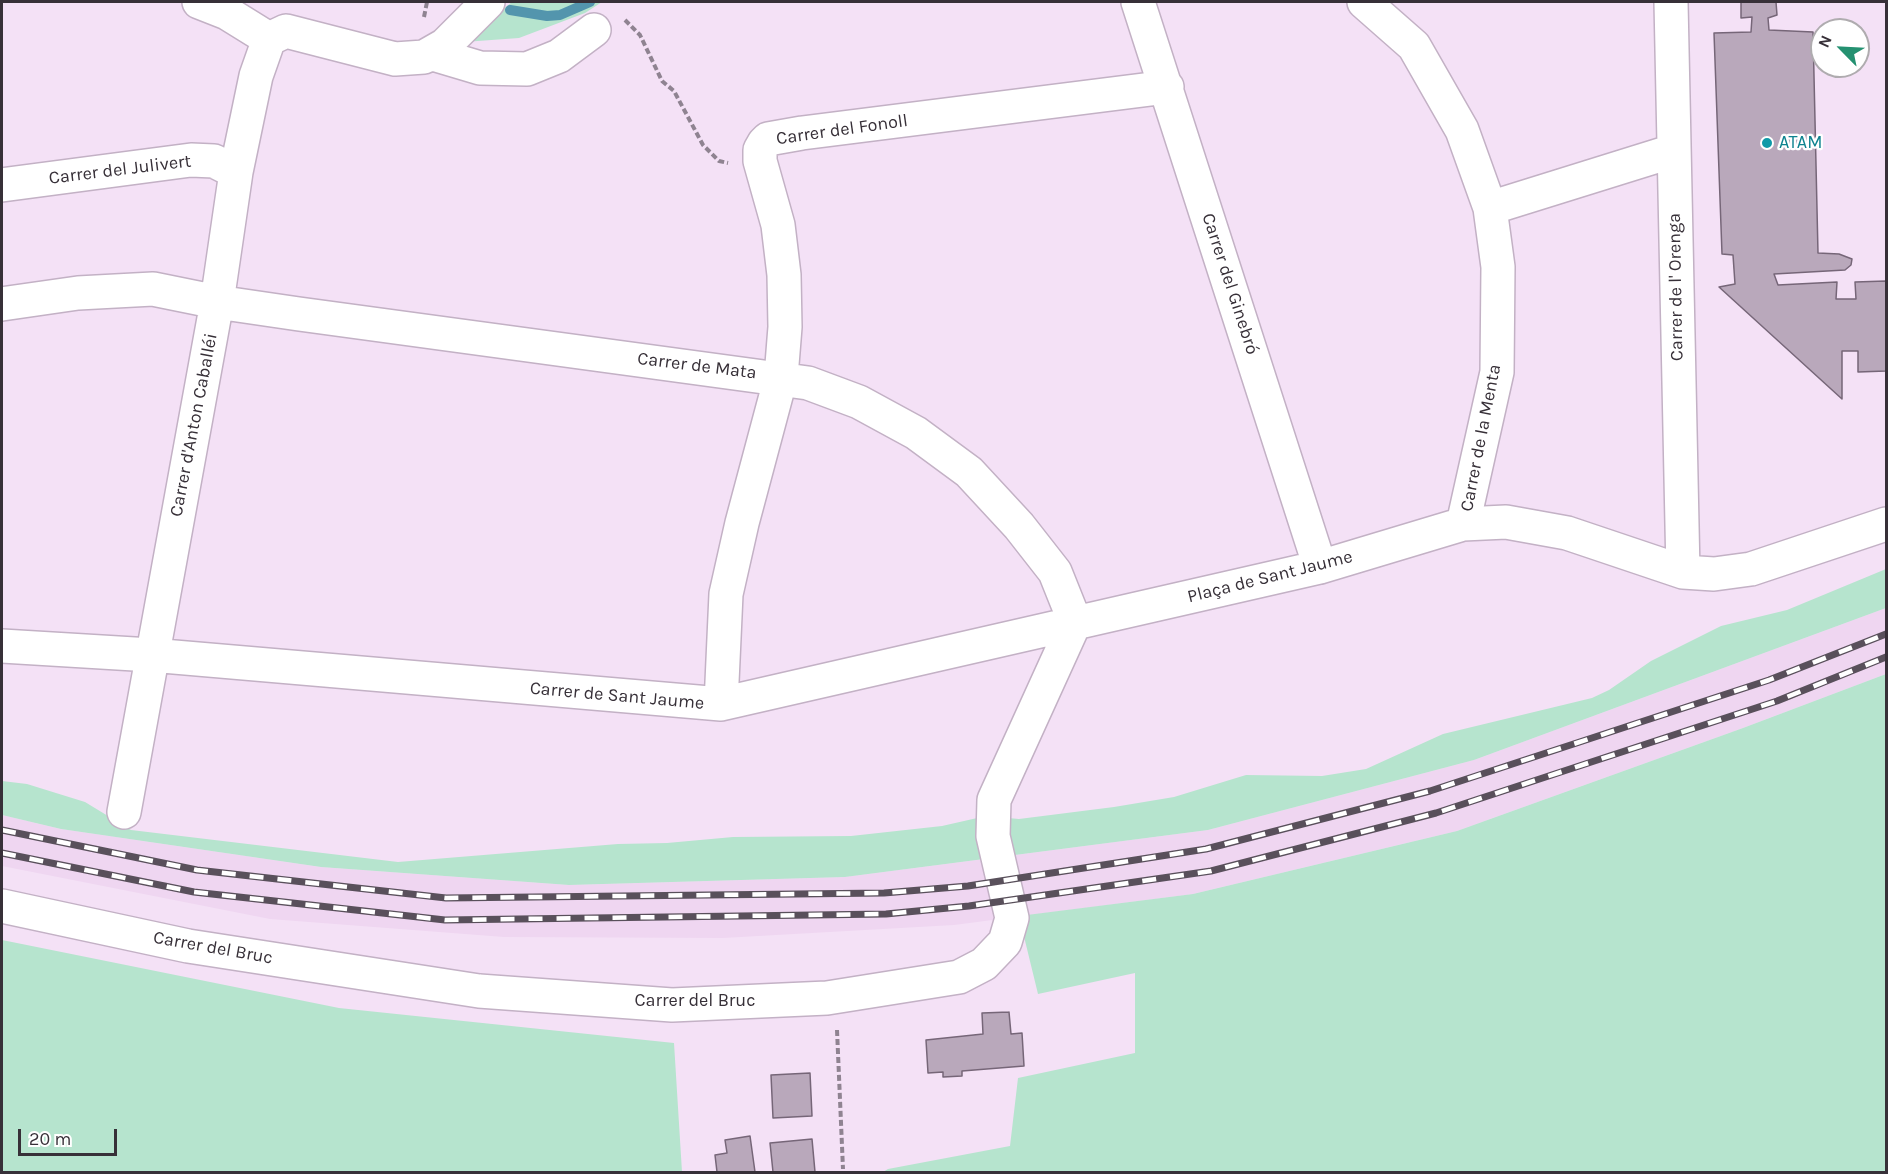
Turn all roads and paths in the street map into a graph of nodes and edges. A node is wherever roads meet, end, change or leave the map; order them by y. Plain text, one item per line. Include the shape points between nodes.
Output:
1 (199, 2) edge
2 (488, 2) edge
3 (1138, 2) edge
4 (1364, 2) edge
5 (1671, 2) edge
6 (594, 30) joint
7 (269, 39) junction
8 (433, 54) junction
9 (1167, 87) junction
10 (1673, 151) junction
11 (711, 155) dead end
12 (236, 172) junction
13 (2, 185) edge
14 (1490, 208) junction
15 (217, 302) junction
16 (2, 304) edge
17 (781, 377) junction
18 (1463, 524) junction
19 (1887, 524) edge
20 (1320, 567) junction
21 (1683, 572) junction
22 (1075, 622) junction
23 (2, 646) edge
24 (151, 655) junction
25 (721, 704) junction
26 (124, 812) dead end
27 (2, 906) edge
28 (835, 996) junction
29 (843, 1169) dead end

1 - 7 street via 227,13
2 - 8 street
3 - 9 street, Carrer del Ginebró
4 - 14 street, Carrer de la Menta via 1414,46 1462,130
5 - 10 street, Carrer de l' Orenga
6 - 8 street via 560,56 527,69 480,69
6 - 11 path via 617,20 633,24 662,81 674,92
7 - 8 street via 286,31 395,59
7 - 12 street, Carrer d'Anton Caballéi via 258,67
9 - 17 street, Carrer del Fonoll via 768,139 760,150 760,161 778,225 783,265 785,327
9 - 20 street, Carrer del Ginebró
10 - 14 street
10 - 21 street, Carrer de l' Orenga
12 - 13 street, Carrer del Julivert via 214,161 191,159
12 - 15 street, Carrer d'Anton Caballéi
14 - 18 street, Carrer de la Menta via 1498,267 1497,372
15 - 16 street, Carrer de Mata via 153,289 78,293
15 - 17 street, Carrer de Mata
15 - 24 street, Carrer d'Anton Caballéi
17 - 22 street, Carrer de Mata via 859,402 916,433 969,472 1019,526 1054,572
17 - 25 street, Carrer del Fonoll via 726,594
18 - 20 street, Plaça de Sant Jaume
18 - 21 street, Plaça de Sant Jaume via 1506,522 1567,534
19 - 21 street, Plaça de Sant Jaume via 1751,569 1714,574
20 - 22 street, Plaça de Sant Jaume
22 - 25 street, Carrer de Sant Jaume
22 - 28 street, Carrer del Bruc via 994,800 993,836 1012,918 1005,942 984,964 959,977
23 - 24 street, Carrer de Sant Jaume
24 - 25 street, Carrer de Sant Jaume
24 - 26 street, Carrer d'Anton Caballéi
27 - 28 street, Carrer del Bruc via 188,946 479,991 672,1005
28 - 29 path

